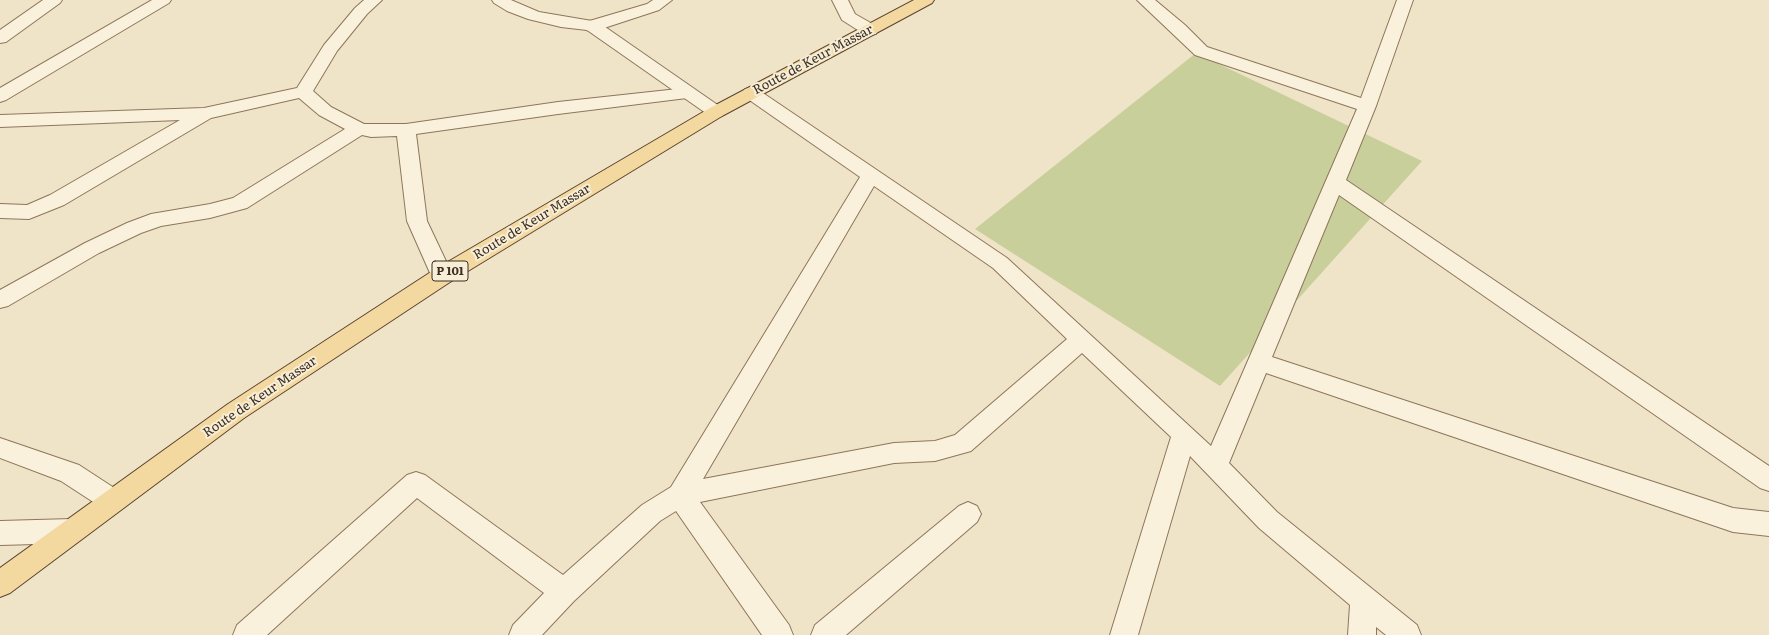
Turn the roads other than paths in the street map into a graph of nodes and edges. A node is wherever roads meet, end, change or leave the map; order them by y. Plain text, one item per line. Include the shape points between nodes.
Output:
1 (54, 0) edge
2 (163, 0) edge
3 (374, 0) edge
4 (500, 0) edge
5 (664, 0) edge
6 (840, 0) edge
7 (926, 0) edge
8 (1145, 0) edge
9 (1404, 0) edge
10 (592, 26) junction
11 (870, 30) junction
12 (0, 38) edge
13 (303, 92) junction
14 (687, 93) junction
15 (751, 93) junction
16 (0, 96) edge
17 (1367, 106) junction
18 (716, 112) junction
19 (205, 113) junction
20 (0, 121) edge
21 (359, 129) junction
22 (406, 130) junction
23 (871, 175) junction
24 (1335, 182) junction
25 (0, 211) edge
26 (442, 276) junction
27 (0, 300) edge
28 (1082, 339) junction
29 (1259, 362) junction
30 (1184, 434) junction
31 (0, 448) edge
32 (1215, 466) junction
33 (1769, 480) edge
34 (680, 495) junction
35 (113, 501) junction
36 (968, 514) dead end
37 (1769, 524) edge
38 (72, 531) junction
39 (0, 533) edge
40 (0, 584) edge
41 (564, 592) junction
42 (1364, 599) junction
43 (246, 635) edge
44 (523, 635) edge
45 (779, 635) edge
46 (825, 635) edge
47 (1124, 635) edge
48 (1362, 635) edge
49 (1407, 635) edge

1 - 12 street
2 - 16 street
3 - 13 street via 361,11 330,49
4 - 10 street via 534,16
5 - 10 street via 653,7
6 - 11 street via 848,17
7 - 11 main road, Route de Keur Massar / P 101
8 - 17 street via 1201,51
9 - 17 street
10 - 14 street
11 - 15 main road, Route de Keur Massar / P 101
13 - 19 street
13 - 21 street via 325,111
14 - 18 street
14 - 22 street
15 - 18 main road, Route de Keur Massar / P 101
15 - 23 street
17 - 24 street
18 - 26 main road, Route de Keur Massar / P 101
19 - 20 street
19 - 25 street via 57,200 30,212
21 - 22 street
21 - 27 street via 240,203 215,210 158,219 134,228 92,248
22 - 26 street via 416,221
23 - 28 street via 1000,263
23 - 34 street
24 - 29 street
24 - 33 street
26 - 35 main road, Route de Keur Massar / P 101 via 236,411
28 - 30 street
28 - 34 street via 962,444 935,451 894,452
29 - 32 street
29 - 37 street via 1733,520
30 - 32 street
30 - 47 street
31 - 35 street via 70,473
32 - 42 street via 1268,520
34 - 41 street via 651,513
34 - 45 street
35 - 38 main road, Route de Keur Massar / P 101
36 - 46 street
38 - 39 street
38 - 40 main road, Route de Keur Massar / P 101
41 - 43 street via 416,483
41 - 44 street
42 - 48 street
42 - 49 street

